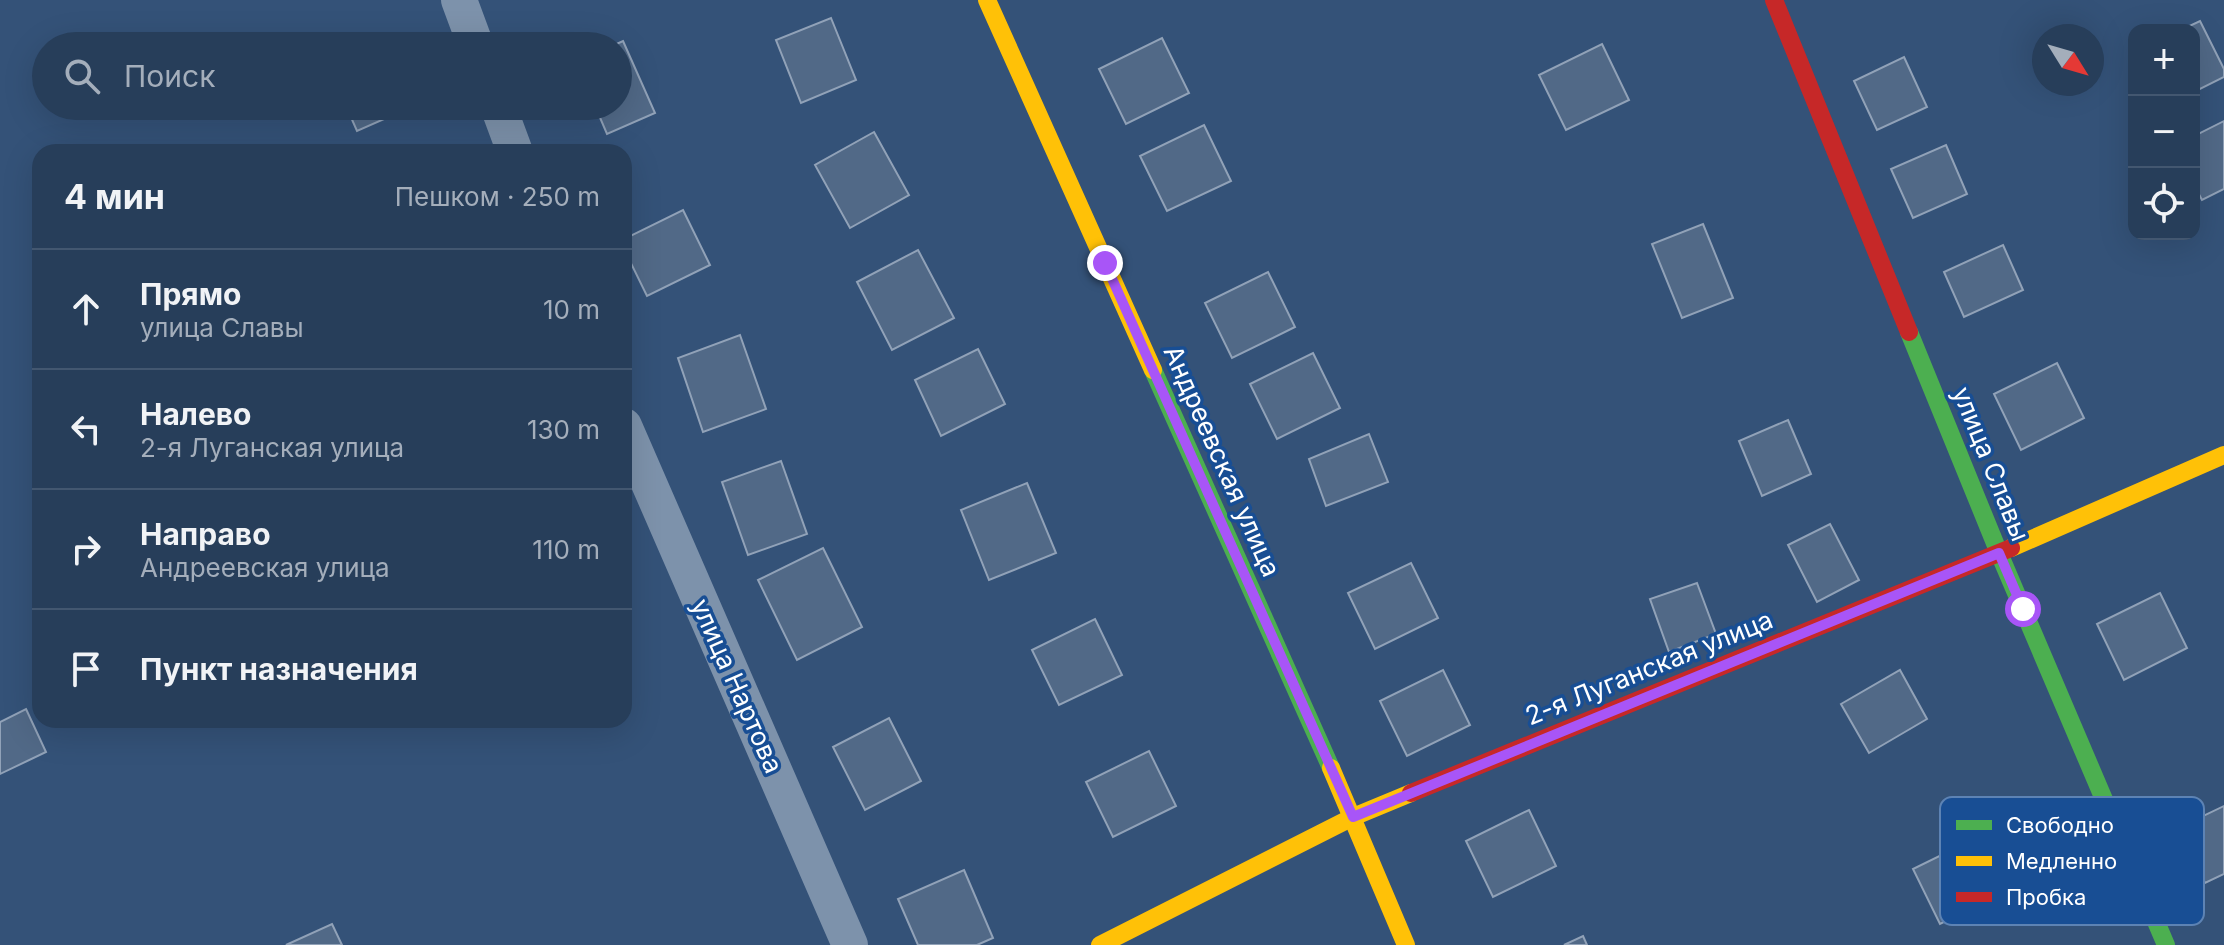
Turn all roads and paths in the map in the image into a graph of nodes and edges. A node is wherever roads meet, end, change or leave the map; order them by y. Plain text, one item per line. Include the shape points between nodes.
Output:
1 (459, 0) edge
2 (987, 0) edge
3 (1774, 0) edge
4 (471, 32) edge
5 (503, 120) edge
6 (512, 144) edge
7 (632, 444) edge
8 (2224, 455) edge
9 (1999, 553) junction
10 (2103, 797) edge
11 (1353, 817) junction
12 (2157, 925) edge
13 (850, 945) edge
14 (1100, 945) edge
15 (1406, 945) edge
16 (2166, 945) edge

1 - 4 street
2 - 11 street, Андреевская улица
3 - 9 street, улица Славы
5 - 6 street
7 - 13 street, улица Нартова
8 - 9 street, 2-я Луганская улица
9 - 10 street, улица Славы
9 - 11 street, 2-я Луганская улица
11 - 14 street, 2-я Луганская улица
11 - 15 street, Андреевская улица
12 - 16 street, улица Славы

